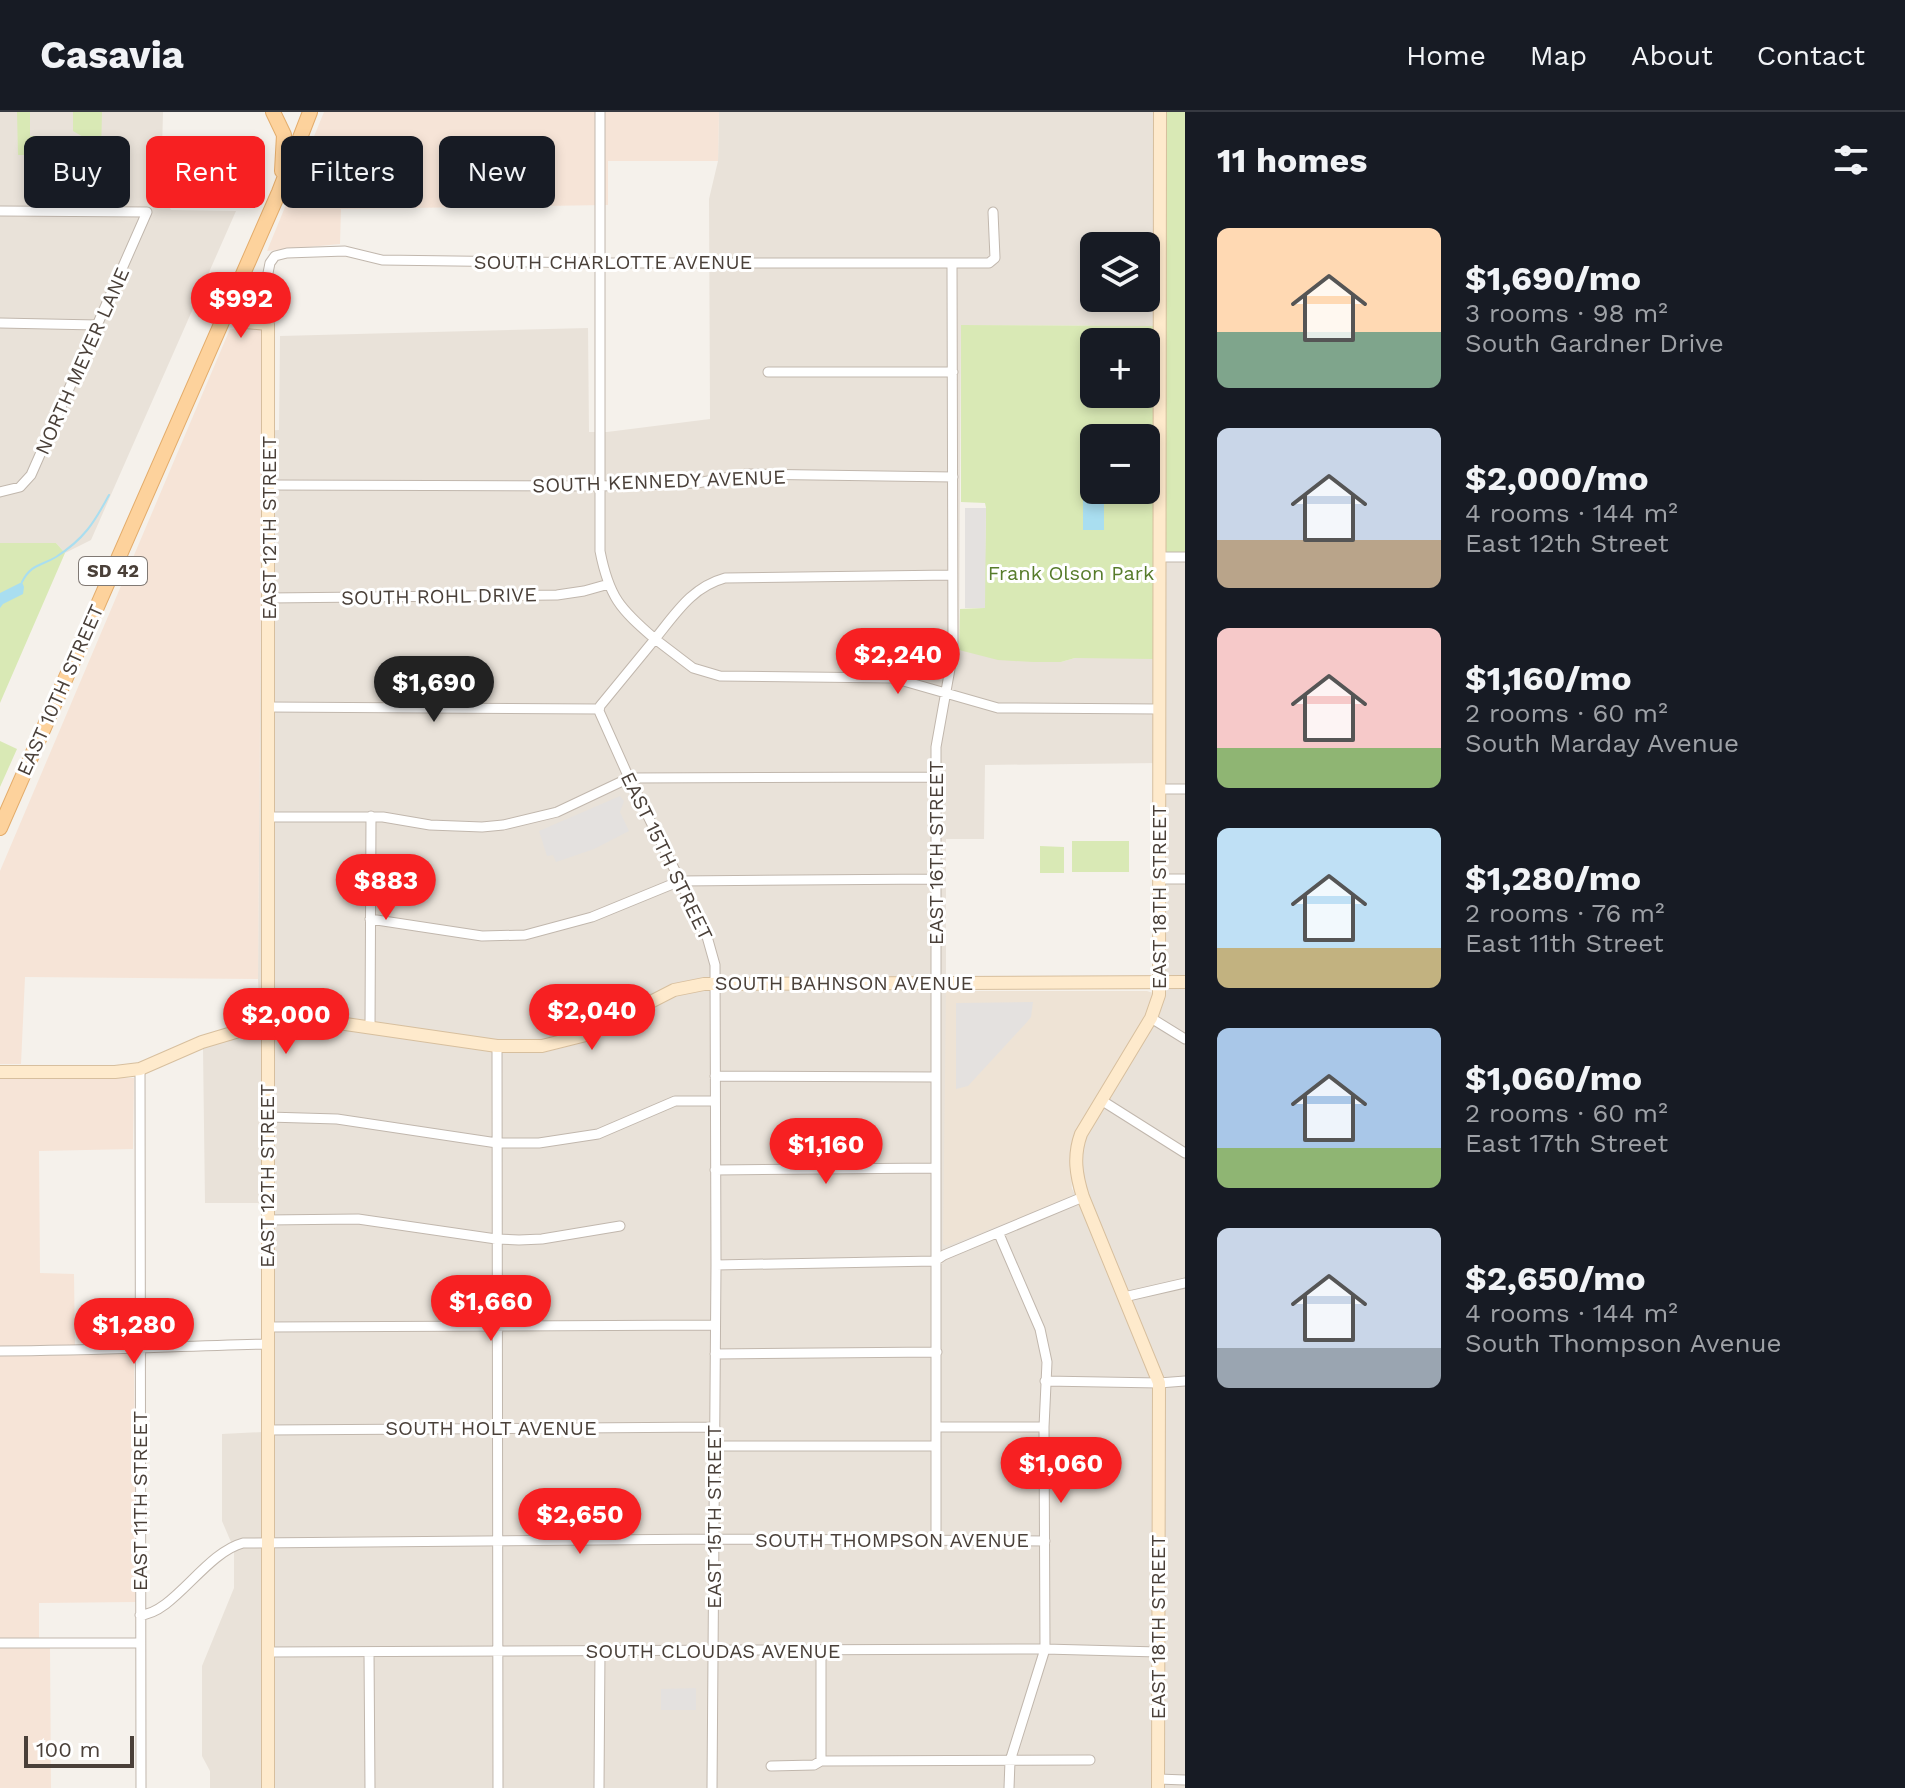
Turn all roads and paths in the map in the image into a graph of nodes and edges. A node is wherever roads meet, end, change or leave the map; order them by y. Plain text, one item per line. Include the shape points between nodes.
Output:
1 (273, 112) edge
2 (310, 112) edge
3 (600, 112) edge
4 (1160, 112) edge
5 (284, 136) edge
6 (301, 136) edge
7 (281, 187) edge
8 (0, 211) edge
9 (993, 212) dead end
10 (275, 256) joint
11 (601, 263) junction
12 (952, 263) junction
13 (226, 314) junction
14 (0, 323) edge
15 (268, 324) junction
16 (97, 325) junction
17 (768, 372) dead end
18 (953, 372) junction
19 (953, 477) junction
20 (269, 485) junction
21 (601, 486) junction
22 (0, 492) edge
23 (1159, 557) junction
24 (1185, 557) edge
25 (952, 575) junction
26 (609, 584) junction
27 (269, 598) junction
28 (655, 639) junction
29 (944, 693) junction
30 (268, 707) junction
31 (599, 709) junction
32 (1159, 709) junction
33 (936, 777) junction
34 (629, 778) junction
35 (1159, 789) junction
36 (1185, 789) edge
37 (371, 816) junction
38 (269, 817) junction
39 (0, 828) edge
40 (936, 879) junction
41 (1159, 879) junction
42 (1185, 879) edge
43 (680, 881) junction
44 (370, 919) junction
45 (1160, 982) junction
46 (1185, 982) edge
47 (936, 983) junction
48 (714, 984) junction
49 (1151, 1018) junction
50 (268, 1021) junction
51 (370, 1028) junction
52 (1185, 1039) edge
53 (497, 1046) junction
54 (140, 1069) junction
55 (0, 1072) edge
56 (715, 1076) junction
57 (936, 1077) junction
58 (1101, 1100) junction
59 (715, 1101) junction
60 (268, 1117) junction
61 (497, 1143) junction
62 (1185, 1153) edge
63 (936, 1168) junction
64 (715, 1170) junction
65 (1083, 1197) junction
66 (267, 1220) junction
67 (620, 1226) dead end
68 (999, 1234) junction
69 (496, 1239) junction
70 (935, 1261) junction
71 (716, 1265) junction
72 (1185, 1283) edge
73 (1124, 1297) junction
74 (715, 1325) junction
75 (496, 1326) junction
76 (268, 1327) junction
77 (267, 1344) junction
78 (140, 1348) junction
79 (0, 1351) edge
80 (937, 1352) junction
81 (715, 1354) junction
82 (1045, 1381) junction
83 (1185, 1381) edge
84 (1159, 1383) junction
85 (715, 1427) junction
86 (936, 1427) junction
87 (1044, 1427) junction
88 (496, 1428) junction
89 (268, 1430) junction
90 (715, 1446) junction
91 (936, 1446) junction
92 (715, 1539) junction
93 (497, 1540) junction
94 (936, 1540) junction
95 (1045, 1541) junction
96 (268, 1542) junction
97 (140, 1615) junction
98 (0, 1643) edge
99 (140, 1643) junction
100 (1045, 1649) junction
101 (600, 1650) junction
102 (498, 1651) junction
103 (713, 1651) junction
104 (821, 1651) junction
105 (268, 1652) junction
106 (369, 1652) junction
107 (1158, 1652) junction
108 (1090, 1760) dead end
109 (821, 1761) junction
110 (1010, 1761) junction
111 (771, 1766) dead end
112 (1185, 1780) edge
113 (1158, 1784) edge
114 (141, 1788) edge
115 (268, 1788) edge
116 (370, 1788) edge
117 (498, 1788) edge
118 (599, 1788) edge
119 (712, 1788) edge
120 (1009, 1788) edge

1 - 5 main road
2 - 6 main road, EAST 10TH STREET / SD 42
3 - 11 street
4 - 23 street, EAST 18TH STREET
7 - 13 main road, EAST 10TH STREET / SD 42
8 - 16 street, NORTH MEYER LANE via 147,212
9 - 12 street, SOUTH CHARLOTTE AVENUE via 995,258 989,263
10 - 11 street, SOUTH CHARLOTTE AVENUE via 345,251 382,260
10 - 15 street, EAST 12TH STREET via 268,273
11 - 12 street, SOUTH CHARLOTTE AVENUE
11 - 21 street
12 - 18 street, EAST 16TH STREET
13 - 15 street
13 - 39 main road, EAST 10TH STREET / SD 42
14 - 16 street
15 - 20 street, EAST 12TH STREET
16 - 22 street, NORTH MEYER LANE via 31,475 20,487
17 - 18 street
18 - 19 street, EAST 16TH STREET
19 - 21 street, SOUTH KENNEDY AVENUE via 747,474 697,483
19 - 25 street, EAST 16TH STREET
20 - 21 street, SOUTH KENNEDY AVENUE
20 - 27 street, EAST 12TH STREET
21 - 26 street via 600,551
23 - 24 street
23 - 32 street, EAST 18TH STREET
25 - 28 street via 725,578 691,595
25 - 29 street, EAST 16TH STREET via 953,652
26 - 27 street, SOUTH ROHL DRIVE via 557,595
26 - 28 street via 625,614
27 - 30 street, EAST 12TH STREET
28 - 29 street via 693,668 720,676 893,678
28 - 31 street
29 - 32 street via 998,708
29 - 33 street, EAST 16TH STREET
30 - 31 street
30 - 38 street, EAST 12TH STREET
31 - 34 street, EAST 15TH STREET
32 - 35 street, EAST 18TH STREET
33 - 34 street
33 - 40 street, EAST 16TH STREET
34 - 37 street via 557,812 503,825 451,827
34 - 43 street, EAST 15TH STREET
35 - 36 street
35 - 41 street, EAST 18TH STREET
37 - 38 street
37 - 44 street
38 - 50 street, EAST 12TH STREET
40 - 43 street
40 - 47 street, EAST 16TH STREET
41 - 42 street
41 - 45 street, EAST 18TH STREET
43 - 44 street via 592,917 525,935 482,936
43 - 48 street, EAST 15TH STREET via 709,941
44 - 51 street
45 - 46 street, SOUTH BAHNSON AVENUE
45 - 47 street, SOUTH BAHNSON AVENUE
45 - 49 street, EAST 18TH STREET
47 - 48 street, SOUTH BAHNSON AVENUE
47 - 57 street, EAST 16TH STREET
48 - 53 street, SOUTH BAHNSON AVENUE via 674,990 564,1042
48 - 56 street, EAST 15TH STREET
49 - 52 street
49 - 58 street, EAST 18TH STREET
50 - 51 street, SOUTH BAHNSON AVENUE via 310,1019
50 - 54 street, SOUTH BAHNSON AVENUE
50 - 60 street, EAST 12TH STREET
51 - 53 street, SOUTH BAHNSON AVENUE
53 - 61 street
54 - 55 street, SOUTH BAHNSON AVENUE
54 - 78 street, EAST 11TH STREET
56 - 57 street
56 - 59 street, EAST 15TH STREET
57 - 63 street, EAST 16TH STREET
58 - 62 street
58 - 65 street, EAST 18TH STREET via 1077,1145
59 - 61 street via 675,1101 617,1127 573,1139
59 - 64 street, EAST 15TH STREET
60 - 61 street via 337,1119
60 - 66 street, EAST 12TH STREET
61 - 69 street
63 - 64 street
63 - 70 street, EAST 16TH STREET
64 - 71 street, EAST 15TH STREET
65 - 68 street
65 - 73 street, EAST 18TH STREET
66 - 69 street via 358,1219
66 - 76 street, EAST 12TH STREET
67 - 69 street via 542,1239
68 - 70 street
68 - 82 street via 1042,1337
69 - 75 street
70 - 71 street
70 - 80 street, EAST 16TH STREET
71 - 74 street, EAST 15TH STREET
72 - 73 street
73 - 84 street, EAST 18TH STREET
74 - 75 street
74 - 81 street, EAST 15TH STREET
75 - 76 street
75 - 88 street
76 - 77 street, EAST 12TH STREET
77 - 78 street
77 - 89 street, EAST 12TH STREET
78 - 79 street
78 - 97 street, EAST 11TH STREET
80 - 81 street
80 - 86 street, EAST 16TH STREET
81 - 85 street, EAST 15TH STREET
82 - 84 street
82 - 87 street
83 - 84 street
84 - 107 street, EAST 18TH STREET
85 - 88 street, SOUTH HOLT AVENUE
85 - 90 street, EAST 15TH STREET
86 - 87 street
86 - 91 street, EAST 16TH STREET
87 - 95 street
88 - 89 street, SOUTH HOLT AVENUE
88 - 93 street
89 - 96 street, EAST 12TH STREET
90 - 91 street
90 - 92 street, EAST 15TH STREET
91 - 94 street, EAST 16TH STREET
92 - 93 street, SOUTH THOMPSON AVENUE
92 - 94 street, SOUTH THOMPSON AVENUE
92 - 103 street, EAST 15TH STREET
93 - 96 street, SOUTH THOMPSON AVENUE
93 - 102 street
94 - 95 street, SOUTH THOMPSON AVENUE
95 - 100 street
96 - 97 street, SOUTH THOMPSON AVENUE via 233,1545 157,1610
96 - 105 street, EAST 12TH STREET
97 - 99 street, EAST 11TH STREET
98 - 99 street
99 - 114 street, EAST 11TH STREET
100 - 104 street, SOUTH CLOUDAS AVENUE
100 - 107 street, SOUTH CLOUDAS AVENUE
100 - 110 street
101 - 102 street, SOUTH CLOUDAS AVENUE
101 - 103 street, SOUTH CLOUDAS AVENUE
101 - 118 street
102 - 106 street, SOUTH CLOUDAS AVENUE
102 - 117 street
103 - 104 street, SOUTH CLOUDAS AVENUE
103 - 119 street, EAST 15TH STREET
104 - 109 street
105 - 106 street, SOUTH CLOUDAS AVENUE
105 - 115 street, EAST 12TH STREET
106 - 116 street
107 - 113 street, EAST 18TH STREET
108 - 110 street
109 - 110 street
109 - 111 street
110 - 120 street
112 - 113 street

